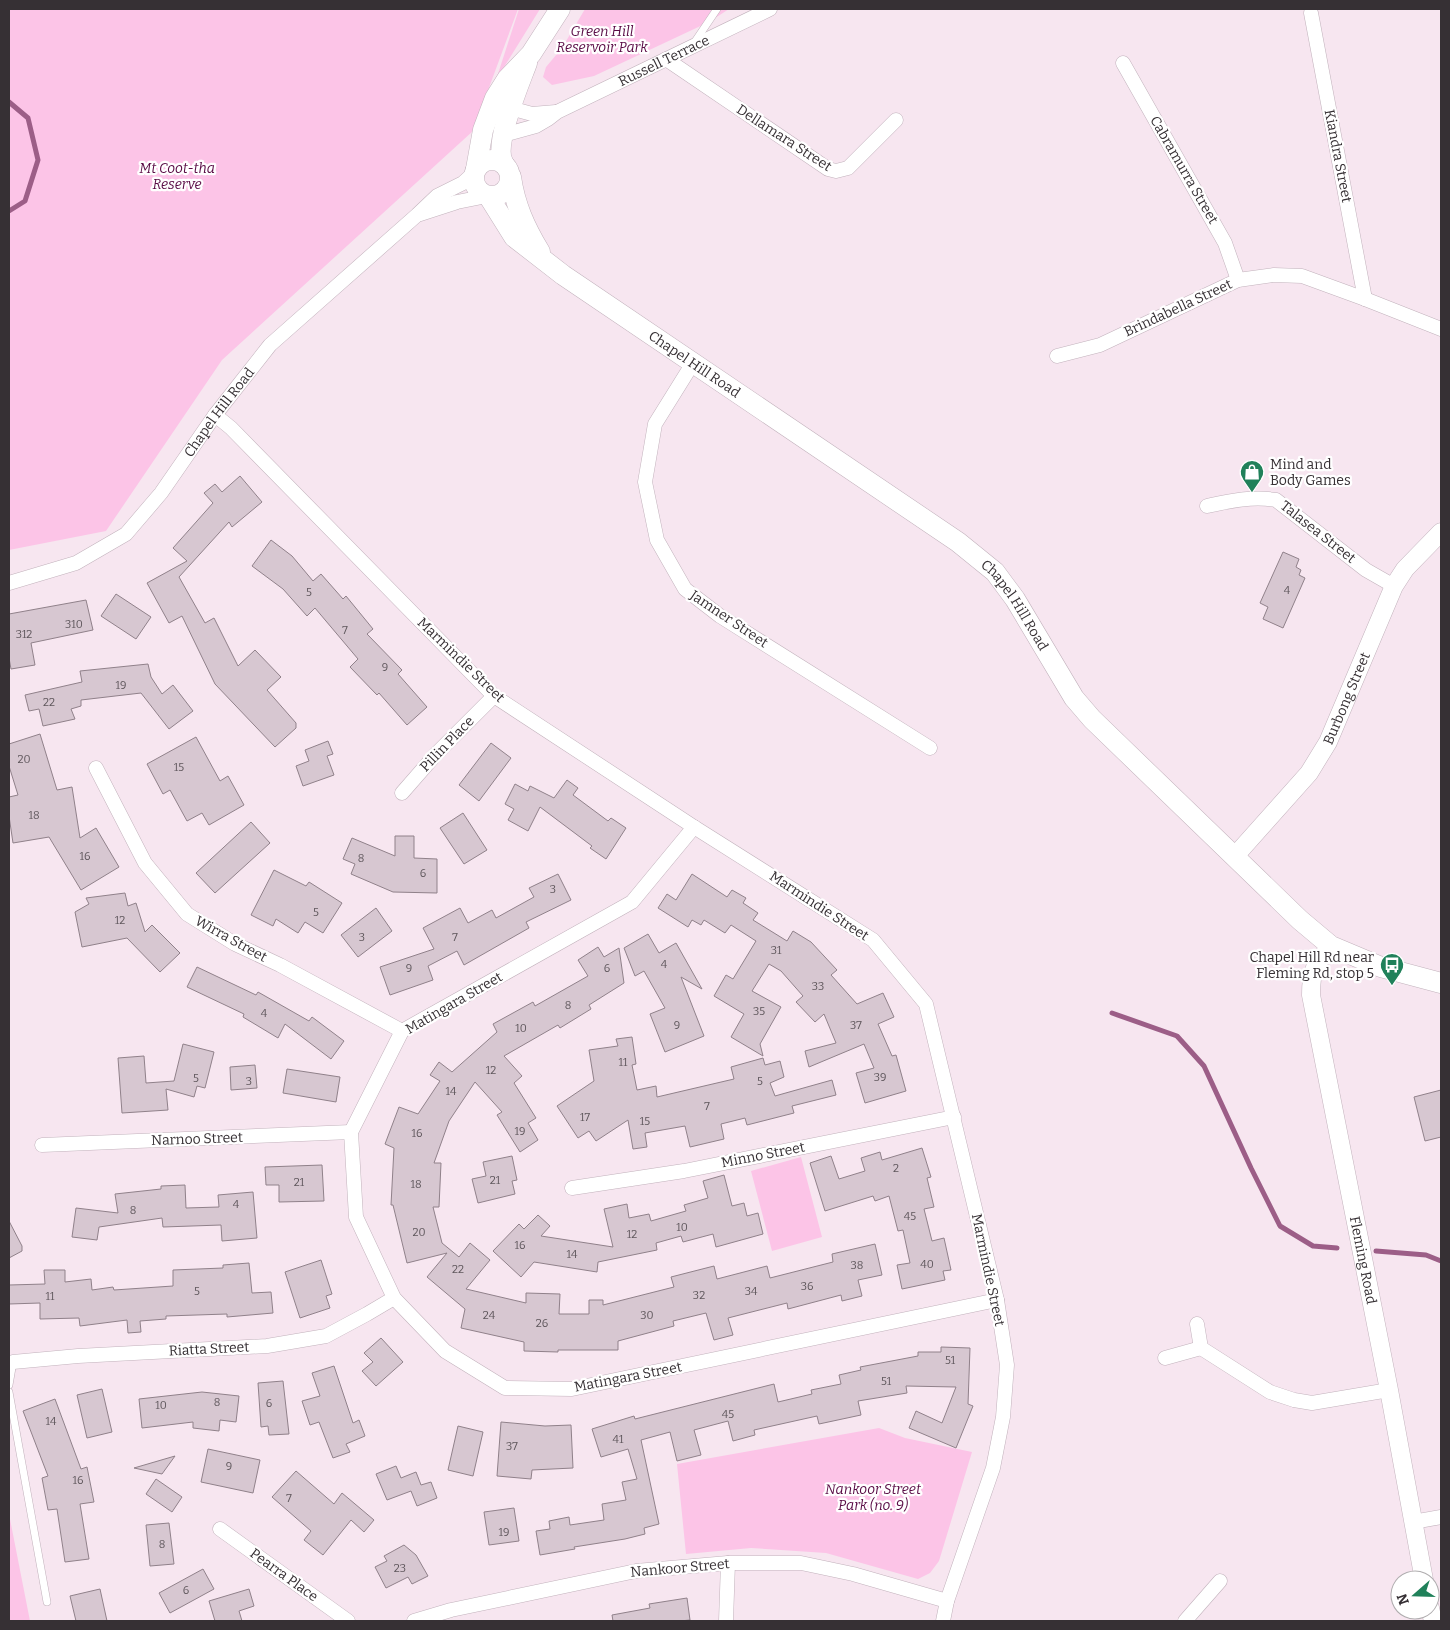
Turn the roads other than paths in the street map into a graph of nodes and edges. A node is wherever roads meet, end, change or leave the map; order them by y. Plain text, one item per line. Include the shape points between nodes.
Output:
1 (560, 9) edge
2 (717, 9) edge
3 (770, 9) edge
4 (1311, 14) dead end
5 (691, 47) junction
6 (531, 54) junction
7 (666, 59) junction
8 (1123, 63) dead end
9 (510, 108) junction
10 (557, 112) junction
11 (896, 120) dead end
12 (503, 135) junction
13 (481, 136) junction
14 (476, 170) junction
15 (507, 170) junction
16 (488, 196) junction
17 (417, 215) junction
18 (546, 262) junction
19 (1238, 280) junction
20 (1366, 299) junction
21 (1441, 329) edge
22 (1057, 356) dead end
23 (693, 363) junction
24 (215, 416) junction
25 (1207, 506) dead end
26 (1441, 532) edge
27 (9, 583) edge
28 (1394, 586) junction
29 (494, 696) junction
30 (930, 748) dead end
31 (96, 768) dead end
32 (402, 793) dead end
33 (694, 827) junction
34 (1236, 856) junction
35 (1331, 946) junction
36 (1441, 983) edge
37 (402, 1031) junction
38 (954, 1117) junction
39 (351, 1132) junction
40 (42, 1145) dead end
41 (572, 1188) dead end
42 (394, 1298) junction
43 (997, 1300) junction
44 (1197, 1324) dead end
45 (1201, 1348) junction
46 (1165, 1358) dead end
47 (13, 1362) joint
48 (9, 1385) edge
49 (1389, 1390) junction
50 (9, 1392) edge
51 (1441, 1517) edge
52 (1413, 1522) junction
53 (220, 1529) dead end
54 (728, 1563) junction
55 (1422, 1570) edge
56 (1220, 1582) dead end
57 (947, 1601) junction
58 (47, 1602) dead end
59 (453, 1615) edge
60 (348, 1621) edge
61 (414, 1621) edge
62 (726, 1621) edge
63 (944, 1621) edge
64 (1185, 1621) edge

1 - 6 main road
2 - 5 lane
3 - 5 street, Russell Terrace
4 - 20 street, Kiandra Street
5 - 7 street, Russell Terrace
6 - 9 main road
6 - 13 main road via 499,91
7 - 10 street, Russell Terrace
7 - 11 street, Dellamara Street via 828,169 848,168
8 - 19 street, Cabramurra Street via 1225,243
9 - 10 street, Russell Terrace via 532,114
9 - 12 main road
9 - 13 main road via 496,113
10 - 12 street, Russell Terrace via 540,124
12 - 15 main road via 500,155
13 - 14 main road
14 - 15 main road via 490,160 496,160
14 - 16 main road via 476,186 479,192
14 - 17 street, Chapel Hill Road via 466,181 433,199
15 - 16 main road via 509,186 506,191 498,196
15 - 18 main road, Chapel Hill Road via 520,214
16 - 17 street, Chapel Hill Road
16 - 18 main road, Chapel Hill Road via 512,234
17 - 24 street, Chapel Hill Road via 270,345
18 - 23 main road, Chapel Hill Road
19 - 20 street, Brindabella Street via 1302,276
19 - 22 street, Brindabella Street via 1100,345
20 - 21 street, Brindabella Street
23 - 30 street, Jamner Street via 655,424 645,482 657,540 685,588 720,616
23 - 34 main road, Chapel Hill Road via 958,542 995,572 1074,698
24 - 27 street, Chapel Hill Road via 161,493 126,534 76,563
24 - 29 street, Marmindie Street via 231,428
25 - 28 street, Talasea Street via 1247,498 1276,500 1366,570
26 - 28 street, Burbong Street via 1405,569
28 - 34 street, Burbong Street via 1328,742 1309,773
29 - 32 street, Pillin Place
29 - 33 street, Marmindie Street
31 - 37 street, Wirra Street via 145,863 187,914 235,944
33 - 37 street, Matingara Street via 632,902
33 - 38 street, Marmindie Street via 873,940 926,1004
34 - 35 main road, Chapel Hill Road
35 - 36 main road, Chapel Hill Road via 1381,967
35 - 49 street, Fleming Road via 1316,963 1311,977 1311,995
37 - 39 street, Matingara Street
38 - 41 street, Minno Street via 684,1171
38 - 43 street, Marmindie Street
39 - 40 street, Narnoo Street
39 - 42 street, Matingara Street via 356,1217
42 - 43 street, Matingara Street via 445,1351 506,1388 563,1389
42 - 47 street, Riatta Street via 326,1336 267,1346
43 - 57 street, Marmindie Street via 1007,1365 1003,1417 993,1468
44 - 45 street
45 - 46 street
45 - 49 street via 1270,1392 1294,1400 1312,1403
47 - 48 lane
49 - 52 street, Fleming Road
50 - 58 lane
51 - 52 street
52 - 55 street, Fleming Road
53 - 60 street, Pearra Place
54 - 57 street, Nankoor Street via 801,1563
54 - 59 street, Nankoor Street via 636,1571
54 - 62 street
56 - 64 street
57 - 63 street, Marmindie Street
59 - 61 street, Nankoor Street

